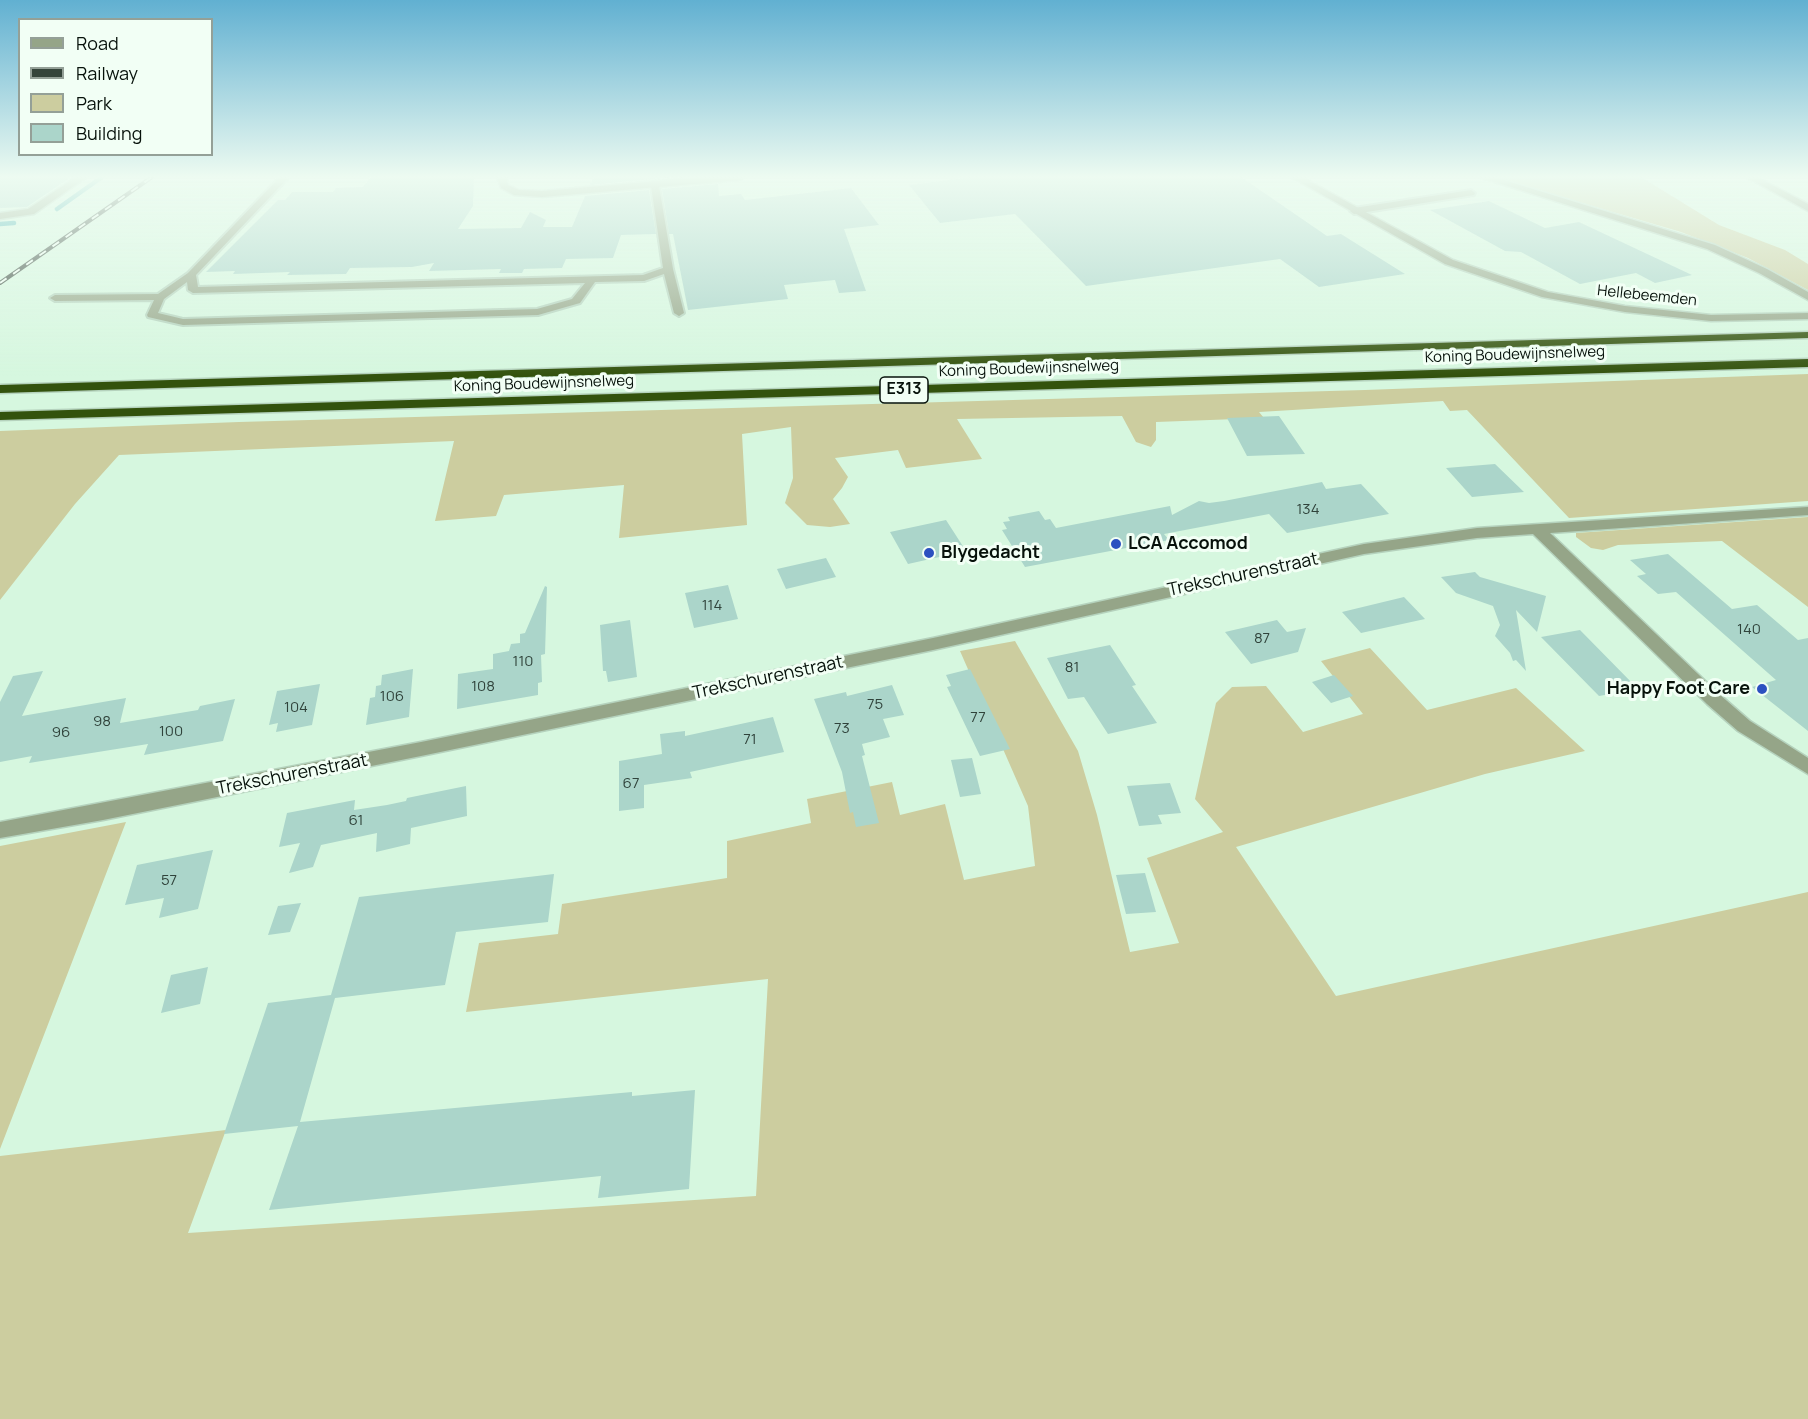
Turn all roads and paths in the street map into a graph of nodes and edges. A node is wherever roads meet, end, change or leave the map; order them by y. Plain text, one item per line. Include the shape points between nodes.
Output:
1 (221, 243) edge
2 (664, 243) edge
3 (1414, 243) edge
4 (1699, 243) edge
5 (668, 268) junction
6 (191, 275) junction
7 (592, 280) junction
8 (1805, 295) edge
9 (160, 297) junction
10 (55, 298) dead end
11 (679, 313) dead end
12 (1808, 316) edge
13 (1808, 335) edge
14 (1808, 363) edge
15 (0, 389) edge
16 (0, 417) edge
17 (1808, 511) edge
18 (1536, 528) junction
19 (1808, 767) edge
20 (0, 830) edge

1 - 6 lane
2 - 5 lane
3 - 12 street, Hellebeemden via 1449,262 1546,295 1625,309 1712,318
4 - 8 street via 1763,271
5 - 7 lane via 644,278
5 - 11 lane
6 - 7 lane via 194,290
6 - 9 lane
7 - 9 lane via 576,301 538,312 183,322 152,315
9 - 10 lane
13 - 15 highway, Koning Boudewijnsnelweg / E313
14 - 16 highway, Koning Boudewijnsnelweg / E313
17 - 18 street, Trekschurenstraat
18 - 19 street via 1736,719
18 - 20 street, Trekschurenstraat via 1364,549 421,749

